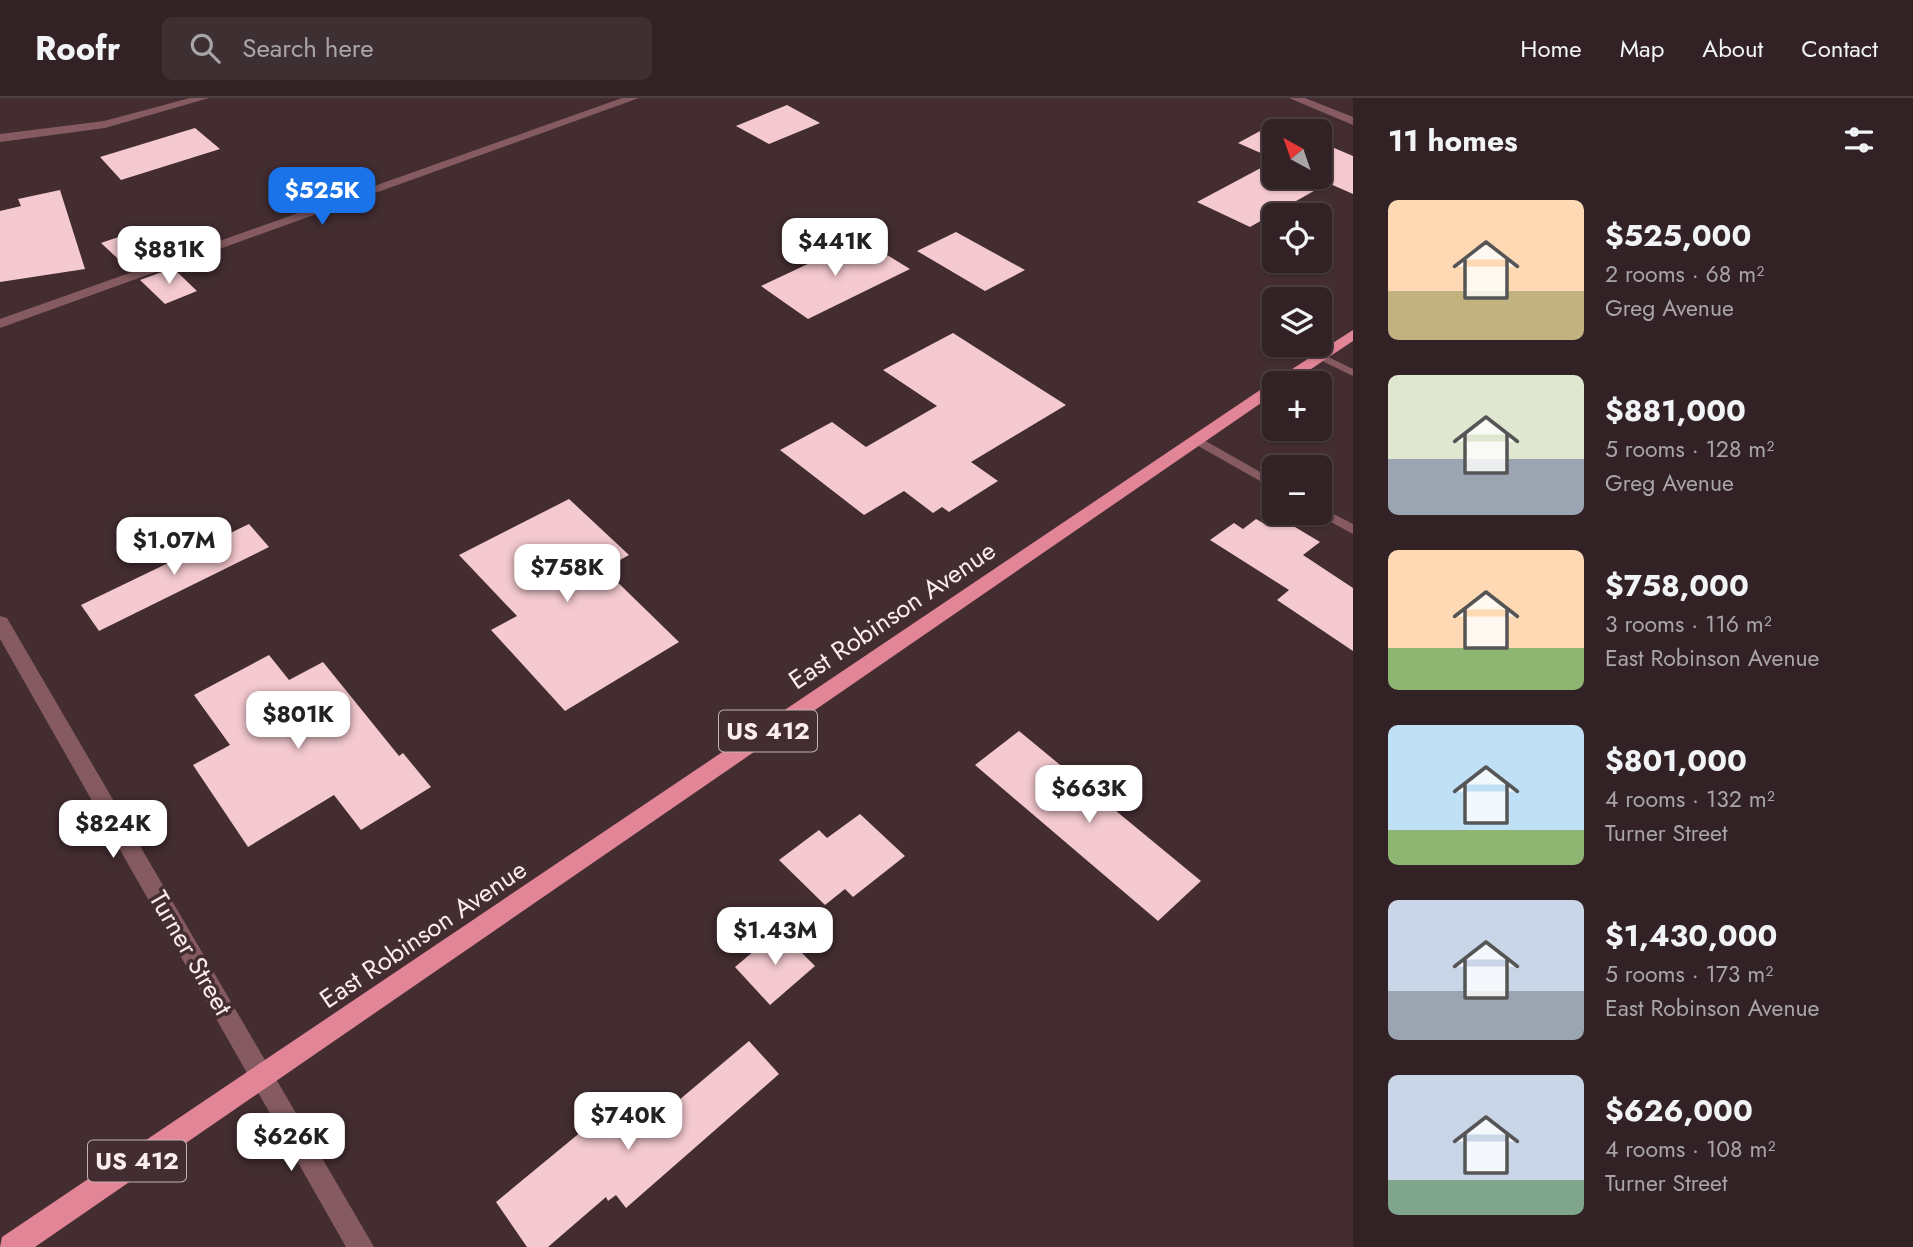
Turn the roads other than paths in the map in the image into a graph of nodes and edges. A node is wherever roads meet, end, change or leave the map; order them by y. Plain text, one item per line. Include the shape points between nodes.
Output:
1 (203, 98) edge
2 (633, 98) edge
3 (1296, 98) edge
4 (1353, 121) edge
5 (0, 138) edge
6 (0, 324) edge
7 (1353, 334) edge
8 (1332, 348) edge
9 (1319, 357) edge
10 (1322, 357) edge
11 (1298, 371) edge
12 (1353, 373) edge
13 (1262, 395) edge
14 (1197, 440) junction
15 (1262, 478) edge
16 (1332, 518) edge
17 (1353, 530) edge
18 (0, 624) edge
19 (262, 1075) junction
20 (12, 1247) edge
21 (361, 1247) edge

1 - 5 street via 105,124
2 - 6 street
3 - 4 street
7 - 8 highway
9 - 11 highway
10 - 12 lane
13 - 14 highway, East Robinson Avenue / US 412
14 - 15 lane
14 - 19 highway, East Robinson Avenue / US 412
16 - 17 lane
18 - 19 street, Turner Street
19 - 20 highway, US 412
19 - 21 street, Turner Street

